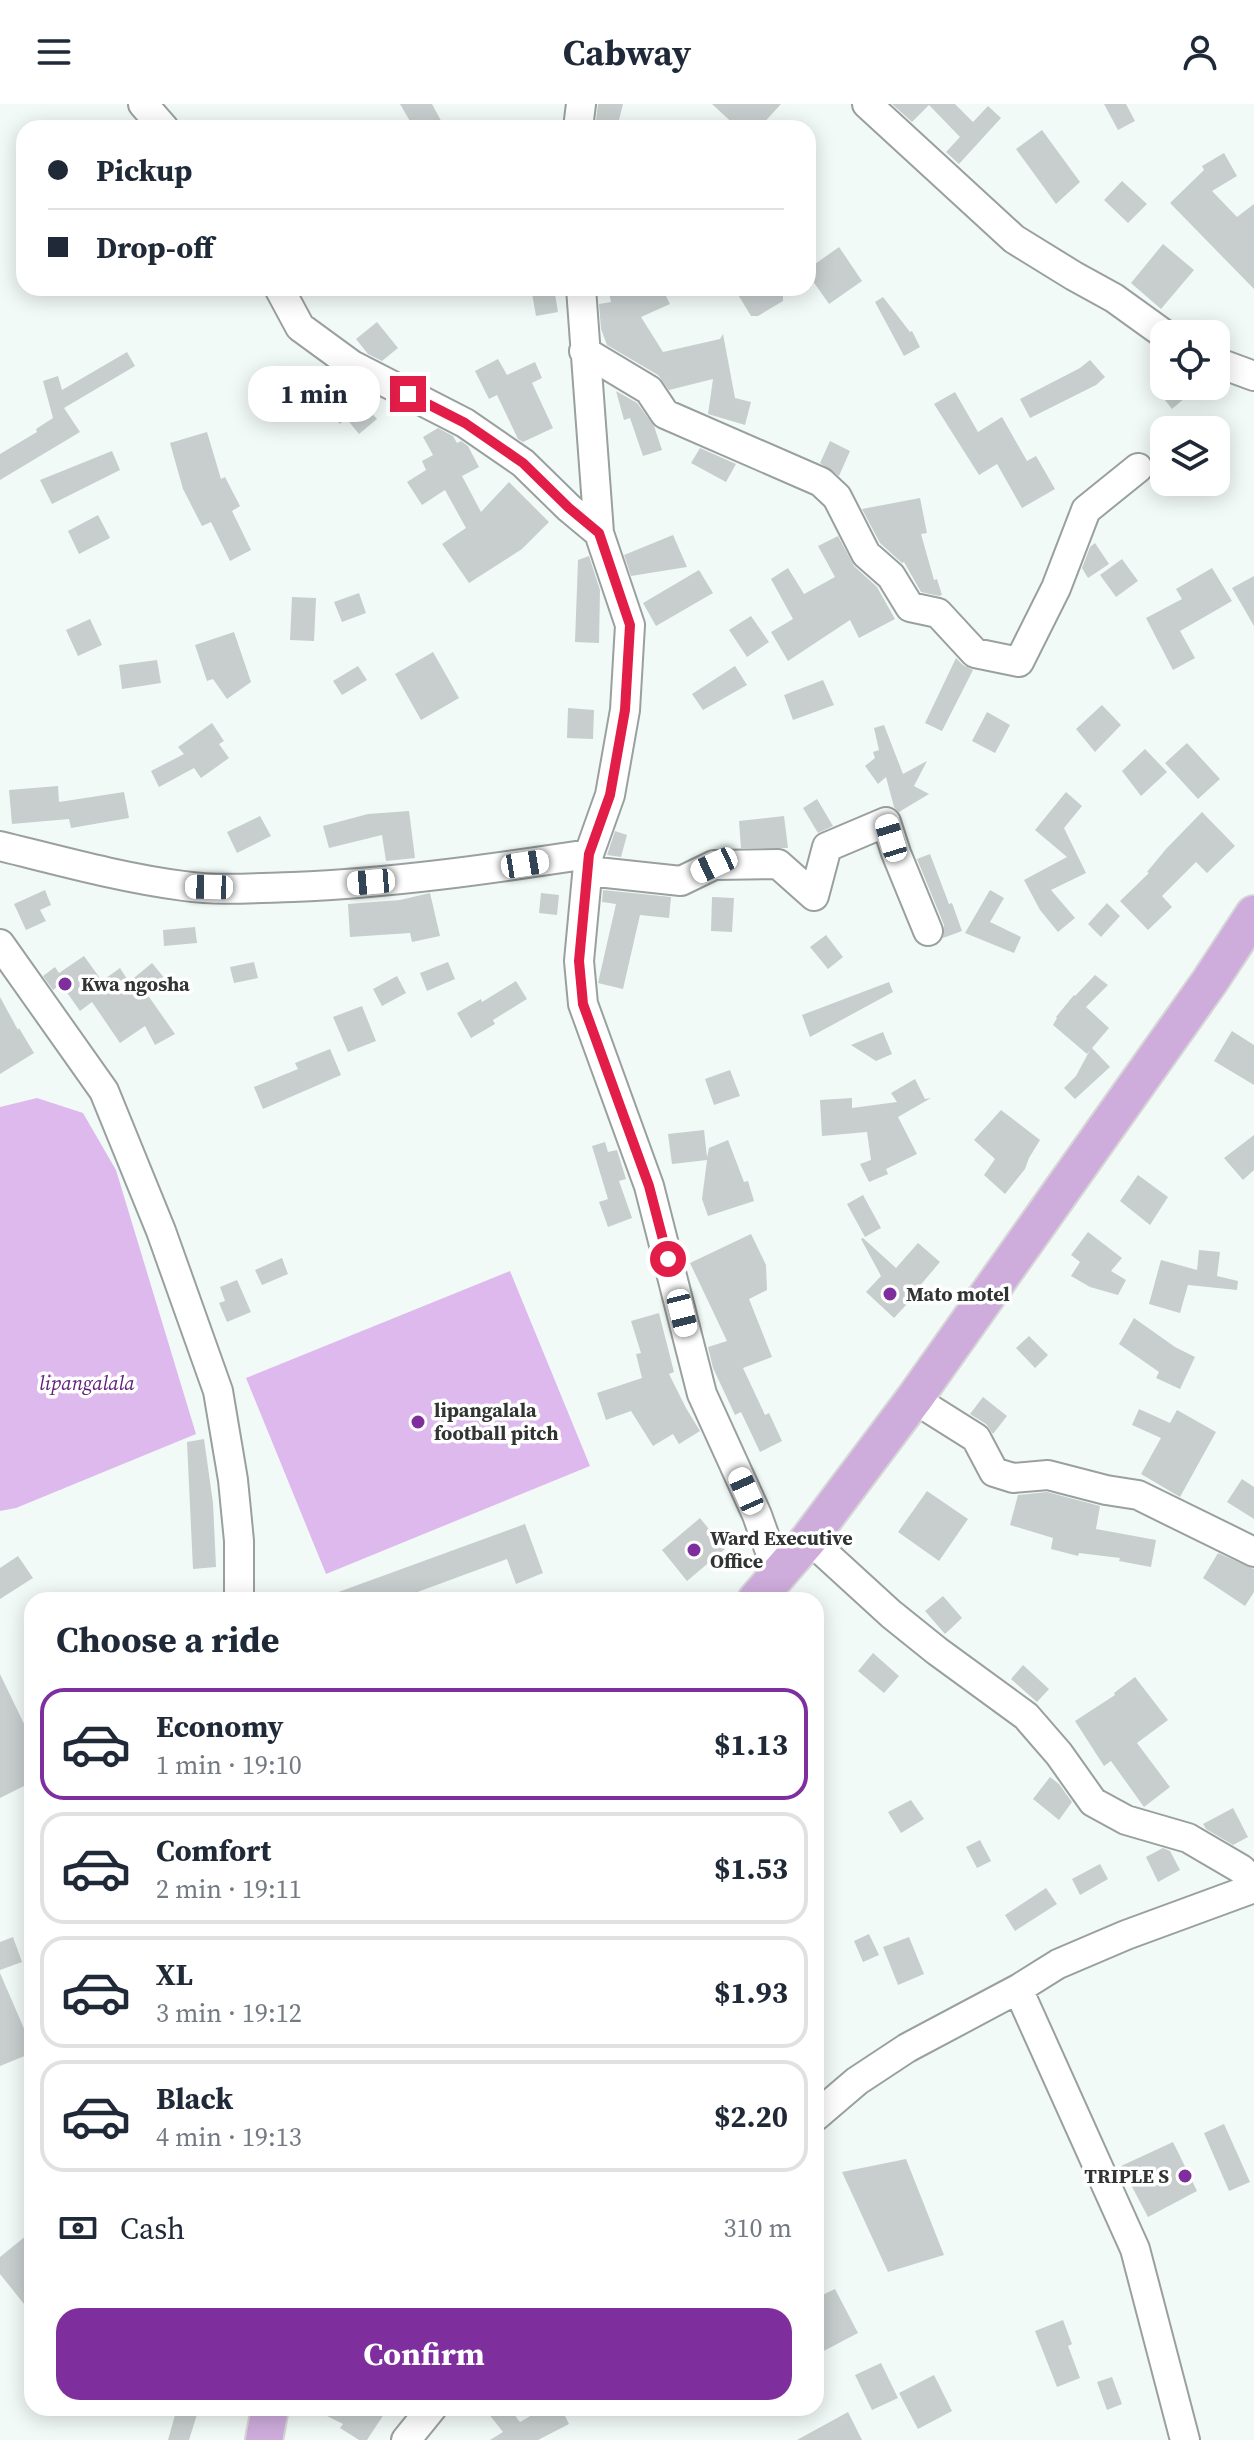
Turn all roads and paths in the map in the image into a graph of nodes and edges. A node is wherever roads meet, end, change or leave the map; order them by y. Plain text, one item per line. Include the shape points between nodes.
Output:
1 (143, 104) edge
2 (867, 104) edge
3 (157, 120) edge
4 (283, 296) edge
5 (581, 296) edge
6 (1150, 324) edge
7 (584, 351) junction
8 (1230, 367) edge
9 (1254, 376) edge
10 (1138, 468) dead end
11 (599, 533) junction
12 (0, 846) edge
13 (588, 862) junction
14 (1254, 914) edge
15 (928, 931) dead end
16 (0, 944) edge
17 (914, 1399) junction
18 (809, 1539) junction
19 (1254, 1552) edge
20 (767, 1587) edge
21 (239, 1592) edge
22 (1254, 1885) edge
23 (1018, 1989) junction
24 (824, 2109) edge
25 (268, 2416) edge
26 (426, 2416) edge
27 (264, 2440) edge
28 (406, 2440) edge
29 (1185, 2440) edge

1 - 3 street
2 - 6 street via 1014,239
4 - 11 street via 300,327 352,365 465,423 523,463
5 - 7 street
7 - 10 street via 649,390 665,414 821,482 837,497 866,554 891,576 910,607 938,613 975,653 1019,662 1056,588 1086,510
7 - 11 street
8 - 9 street
11 - 13 street via 630,625 615,767
12 - 13 street via 187,887 254,889
13 - 15 street via 681,881 714,865 778,864 814,896 827,847 886,822
13 - 20 street via 579,961 583,1004 649,1186 702,1394 757,1515
14 - 17 main road
16 - 21 street via 104,1091 161,1231 218,1391 233,1480
17 - 18 main road
17 - 19 street via 976,1438 994,1472 1013,1478 1048,1475 1138,1495
18 - 20 main road
18 - 22 street via 891,1614 1026,1716 1093,1802 1126,1820 1188,1838 1241,1869
22 - 23 street via 1058,1964
23 - 24 street via 907,2048
23 - 29 street via 1135,2249
25 - 27 main road
26 - 28 street

